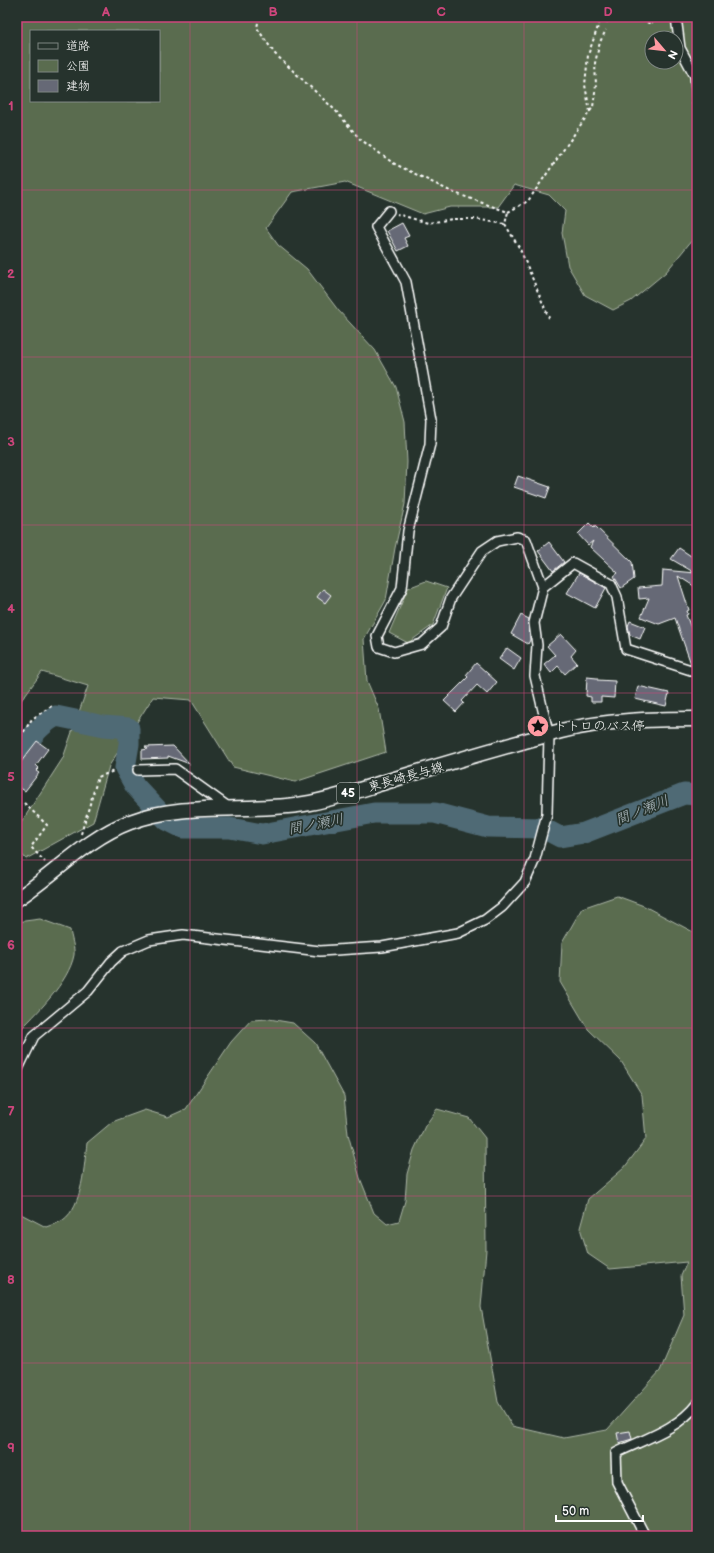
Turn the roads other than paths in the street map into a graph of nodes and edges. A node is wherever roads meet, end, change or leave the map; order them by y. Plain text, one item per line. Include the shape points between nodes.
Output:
1 (676, 17) edge
2 (697, 101) edge
3 (389, 210) road end
4 (543, 587) junction
5 (697, 672) edge
6 (697, 719) edge
7 (549, 736) junction
8 (138, 770) dead end
9 (228, 807) junction
10 (17, 899) edge
11 (17, 1071) edge
12 (697, 1404) edge
13 (645, 1536) edge

1 - 2 street via 680,48 695,76
3 - 4 street via 376,227 406,282 431,419 430,444 408,531 402,588 377,636 379,647 394,652 422,644 441,627 451,598 482,551 497,541 517,537 526,540
4 - 5 street via 573,563 611,584 617,597 626,649
4 - 7 street via 534,623 537,644 535,676
6 - 7 main road, 東長崎長与線 / 45 via 618,722 592,725
7 - 9 main road, 東長崎長与線 / 45 via 306,803
7 - 11 street via 547,814 535,859 525,882 502,907 485,920 458,933 382,947 320,951 183,935 149,940 124,951 110,962 88,990 34,1036
8 - 9 street via 176,769
9 - 10 main road, 東長崎長与線 / 45 via 155,814 129,822 73,856
12 - 13 street via 667,1429 616,1453 617,1482

